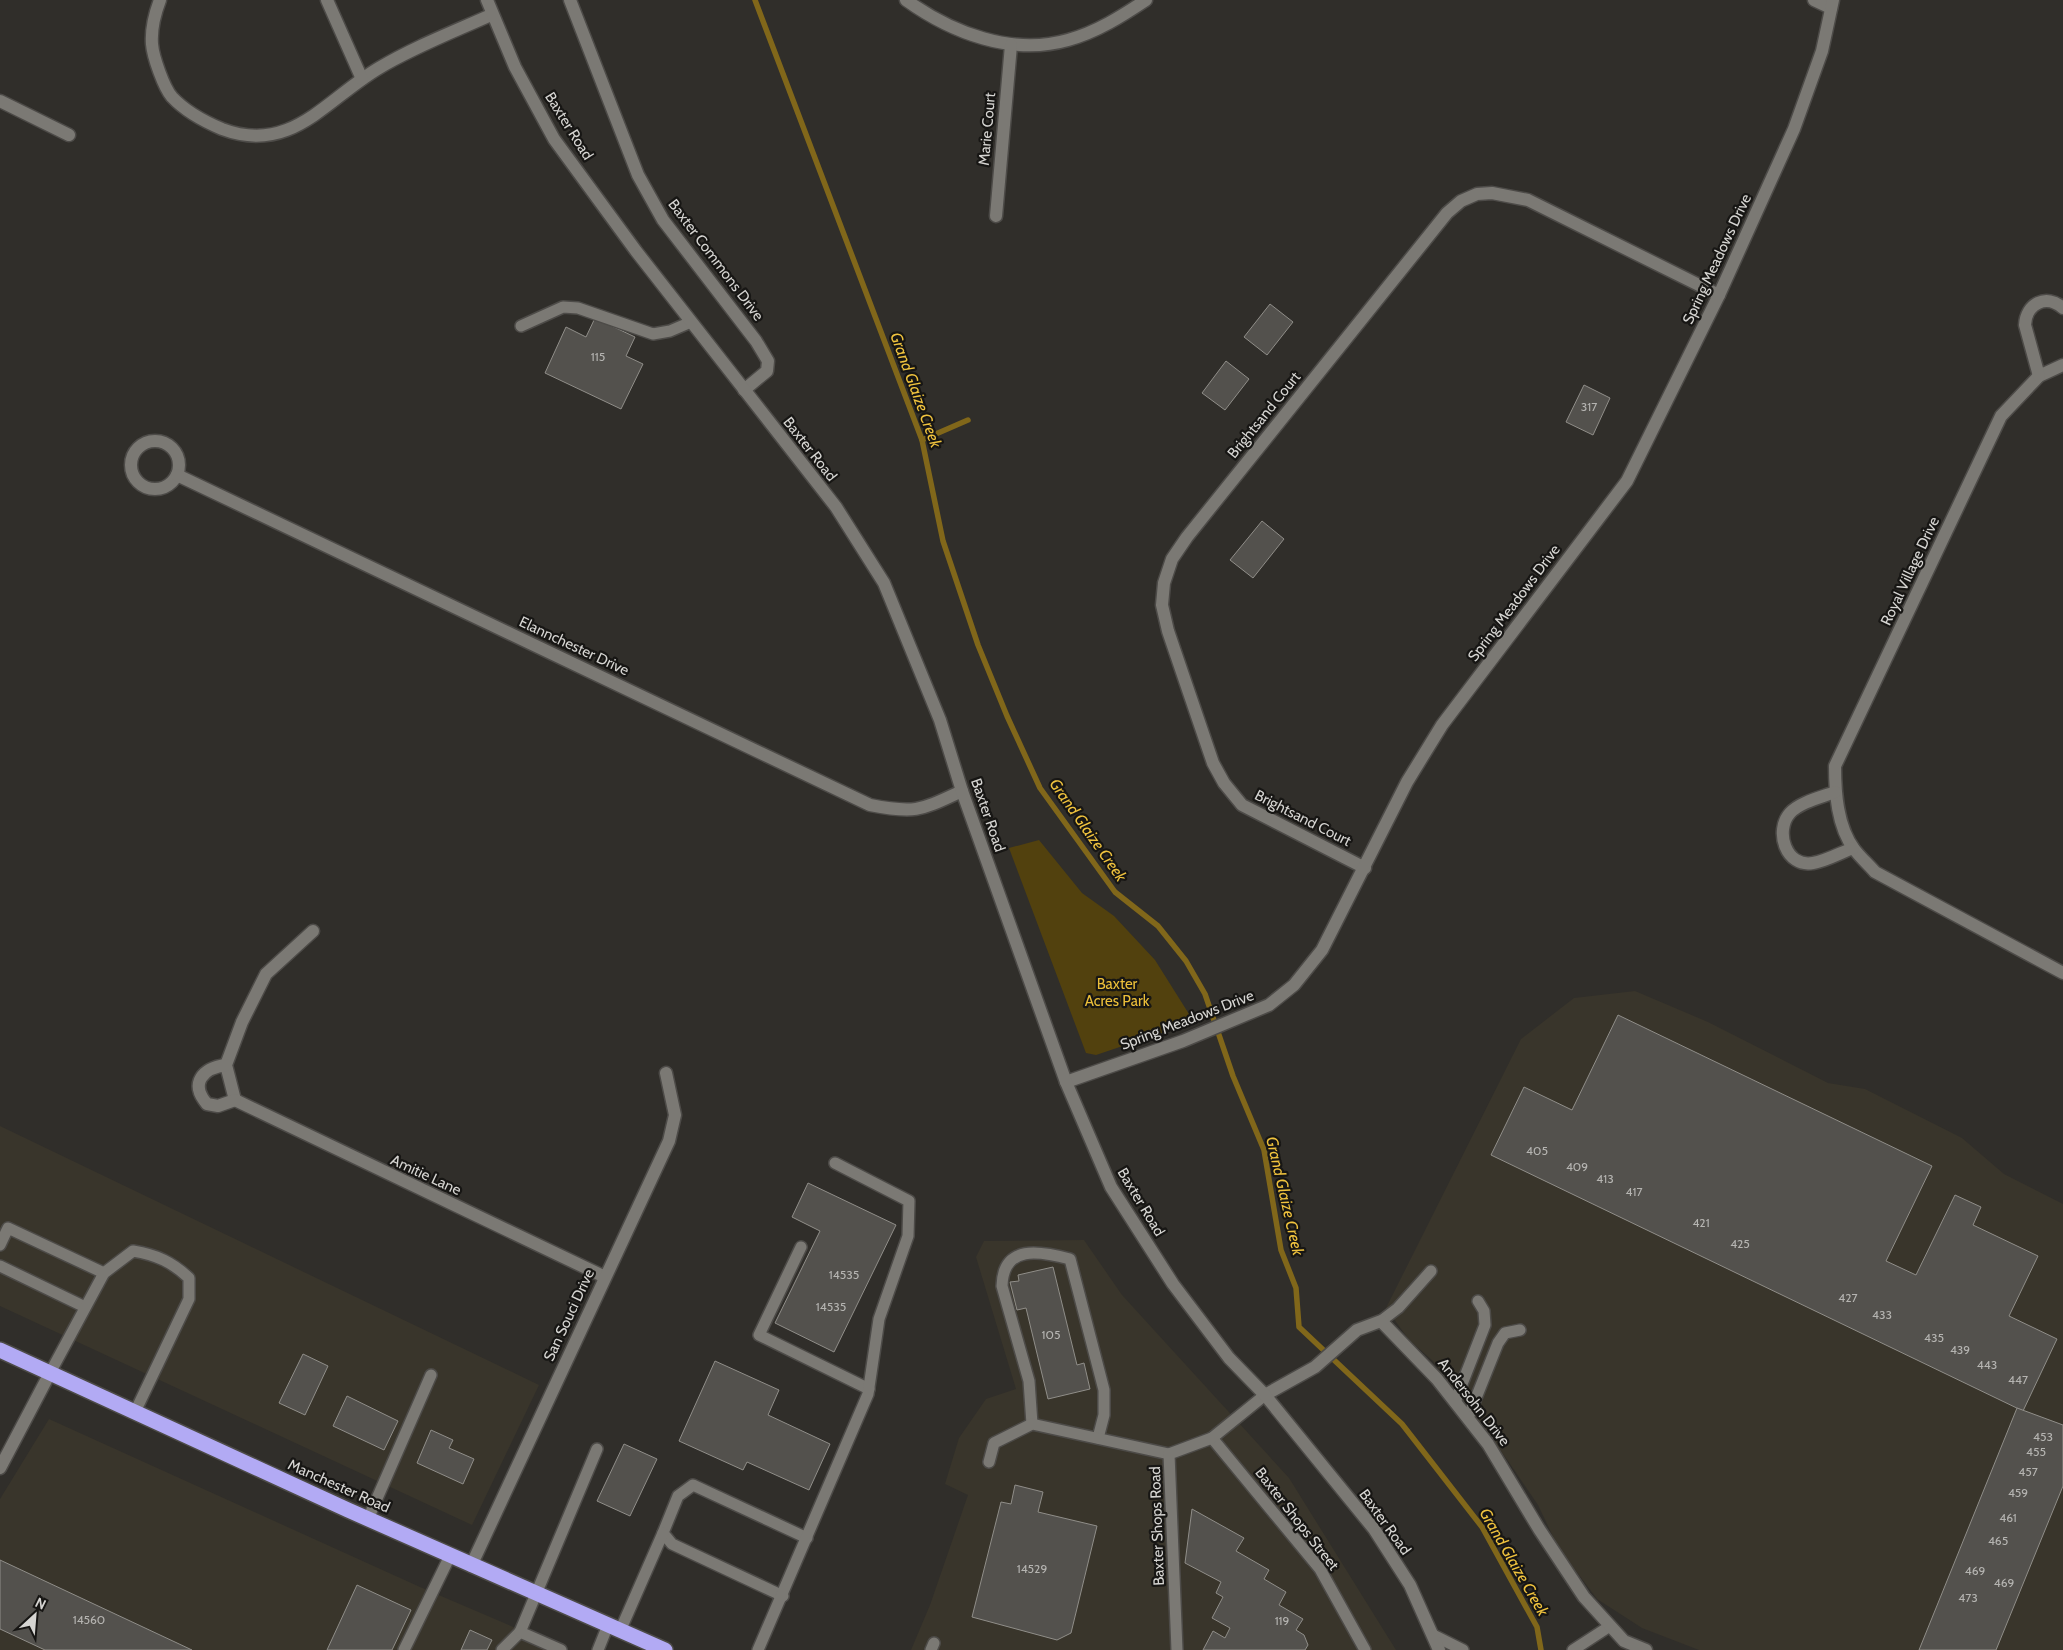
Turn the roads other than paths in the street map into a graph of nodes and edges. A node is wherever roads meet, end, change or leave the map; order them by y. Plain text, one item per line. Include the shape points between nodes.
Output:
1 (160, 0) edge
2 (327, 0) edge
3 (487, 0) edge
4 (570, 0) edge
5 (906, 0) edge
6 (1146, 0) edge
7 (1814, 0) edge
8 (1832, 4) edge
9 (492, 15) junction
10 (1011, 45) junction
11 (362, 78) junction
12 (0, 101) edge
13 (69, 134) dead end
14 (996, 216) dead end
15 (1719, 295) junction
16 (2063, 308) edge
17 (691, 322) junction
18 (521, 326) dead end
19 (2063, 365) edge
20 (2039, 376) junction
21 (744, 390) junction
22 (177, 475) dead end
23 (962, 791) junction
24 (1835, 792) junction
25 (1853, 848) junction
26 (1365, 868) junction
27 (313, 930) dead end
28 (2063, 973) edge
29 (226, 1065) junction
30 (666, 1073) dead end
31 (1066, 1082) junction
32 (235, 1100) junction
33 (835, 1163) dead end
34 (0, 1245) edge
35 (800, 1246) dead end
36 (0, 1266) edge
37 (1431, 1271) dead end
38 (104, 1273) junction
39 (605, 1277) junction
40 (1478, 1302) dead end
41 (85, 1306) junction
42 (1381, 1321) junction
43 (1520, 1330) dead end
44 (0, 1350) edge
45 (50, 1374) junction
46 (431, 1375) dead end
47 (869, 1388) junction
48 (1265, 1395) junction
49 (1455, 1402) junction
50 (135, 1412) junction
51 (1468, 1418) junction
52 (1032, 1424) junction
53 (1098, 1438) junction
54 (1212, 1438) junction
55 (597, 1449) dead end
56 (1169, 1454) junction
57 (989, 1462) dead end
58 (0, 1468) edge
59 (368, 1519) junction
60 (663, 1533) junction
61 (808, 1538) junction
62 (450, 1556) junction
63 (471, 1566) junction
64 (537, 1594) junction
65 (783, 1596) junction
66 (1610, 1626) junction
67 (614, 1628) junction
68 (520, 1632) junction
69 (1433, 1635) junction
70 (404, 1650) edge
71 (502, 1650) edge
72 (562, 1650) edge
73 (598, 1650) edge
74 (665, 1650) edge
75 (758, 1650) edge
76 (1178, 1650) edge
77 (1365, 1650) edge
78 (1439, 1650) edge
79 (1463, 1650) edge
80 (1573, 1650) edge
81 (1646, 1650) edge

1 - 11 street via 152,45 166,90 184,110 238,135 262,136 290,131
2 - 11 street
3 - 9 street, Baxter Road
4 - 21 street, Baxter Commons Drive via 638,175 663,220 768,361 767,371
5 - 10 street via 964,32
6 - 10 street via 1094,31 1069,40
7 - 8 street
8 - 15 street, Spring Meadows Drive via 1822,51 1794,130
9 - 11 street via 398,57
9 - 17 street, Baxter Road via 514,67 554,139
10 - 14 street, Marie Court
12 - 13 street
15 - 26 street, Spring Meadows Drive via 1628,481 1442,725 1407,782
15 - 26 street, Brightsand Court via 1528,200 1492,193 1477,194 1447,213 1186,536 1172,559 1164,583 1162,605 1205,743 1224,783 1242,805
16 - 20 street via 2050,300 2040,301 2028,311 2025,325
17 - 18 lane via 670,332 653,334 578,308 563,308
17 - 21 street, Baxter Road
19 - 20 street, Royal Village Drive
20 - 24 street, Royal Village Drive via 2001,416 1835,766
21 - 23 street, Baxter Road via 836,507 884,583 940,720
22 - 23 street, Elannchester Drive via 870,805 911,811
23 - 31 street, Baxter Road
24 - 25 street, Royal Village Drive
24 - 25 street via 1790,813 1782,828 1785,848 1794,858 1812,864
25 - 28 street, Royal Village Drive via 1875,872
26 - 31 street, Spring Meadows Drive via 1322,950 1294,985 1269,1005 1183,1041
27 - 29 street via 266,974 242,1022
29 - 32 street
29 - 32 street via 213,1067 200,1077 201,1094 207,1104 218,1106
30 - 39 street, San Souci Drive via 675,1115 669,1141
31 - 48 street, Baxter Road via 1111,1188 1173,1284 1229,1358
32 - 39 street, Amitie Lane
33 - 47 lane via 910,1201 908,1236 879,1319
34 - 38 lane via 8,1228
35 - 47 lane via 759,1335
36 - 41 lane
37 - 42 lane via 1398,1308
38 - 41 lane
38 - 50 lane via 134,1251 156,1255 189,1278 189,1299
39 - 63 street, San Souci Drive
40 - 49 lane via 1484,1311 1485,1325
41 - 45 lane
42 - 48 street via 1357,1330 1315,1366
42 - 49 street, Andersohn Drive
43 - 51 lane via 1505,1333 1498,1343
44 - 45 highway, Manchester Road
45 - 50 highway, Manchester Road
45 - 58 street
46 - 59 lane
47 - 61 lane
48 - 54 lane, Baxter Shops Road
48 - 69 street, Baxter Road via 1374,1529 1410,1585
49 - 51 street, Andersohn Drive
50 - 59 highway, Manchester Road
51 - 66 street, Andersohn Drive via 1509,1475 1527,1510 1574,1583
52 - 53 lane
52 - 53 lane via 1029,1381 1002,1286 1002,1275 1013,1258 1040,1252 1070,1259 1104,1390 1104,1415
52 - 57 lane via 994,1443
53 - 56 lane
54 - 56 lane, Baxter Shops Road
54 - 77 lane, Baxter Shops Street via 1320,1569
55 - 64 lane
56 - 76 lane, Baxter Shops Road
59 - 62 highway, Manchester Road
60 - 61 lane via 678,1496 693,1485
60 - 65 lane via 672,1544
60 - 67 lane
61 - 65 lane
62 - 63 highway, Manchester Road
62 - 70 lane
63 - 64 highway, Manchester Road
64 - 67 highway, Manchester Road
64 - 68 lane
65 - 75 lane
66 - 80 lane
66 - 81 street, Andersohn Drive via 1624,1641
67 - 73 lane
67 - 74 highway, Manchester Road
68 - 71 lane
68 - 72 lane
69 - 78 street, Baxter Road
69 - 79 lane

